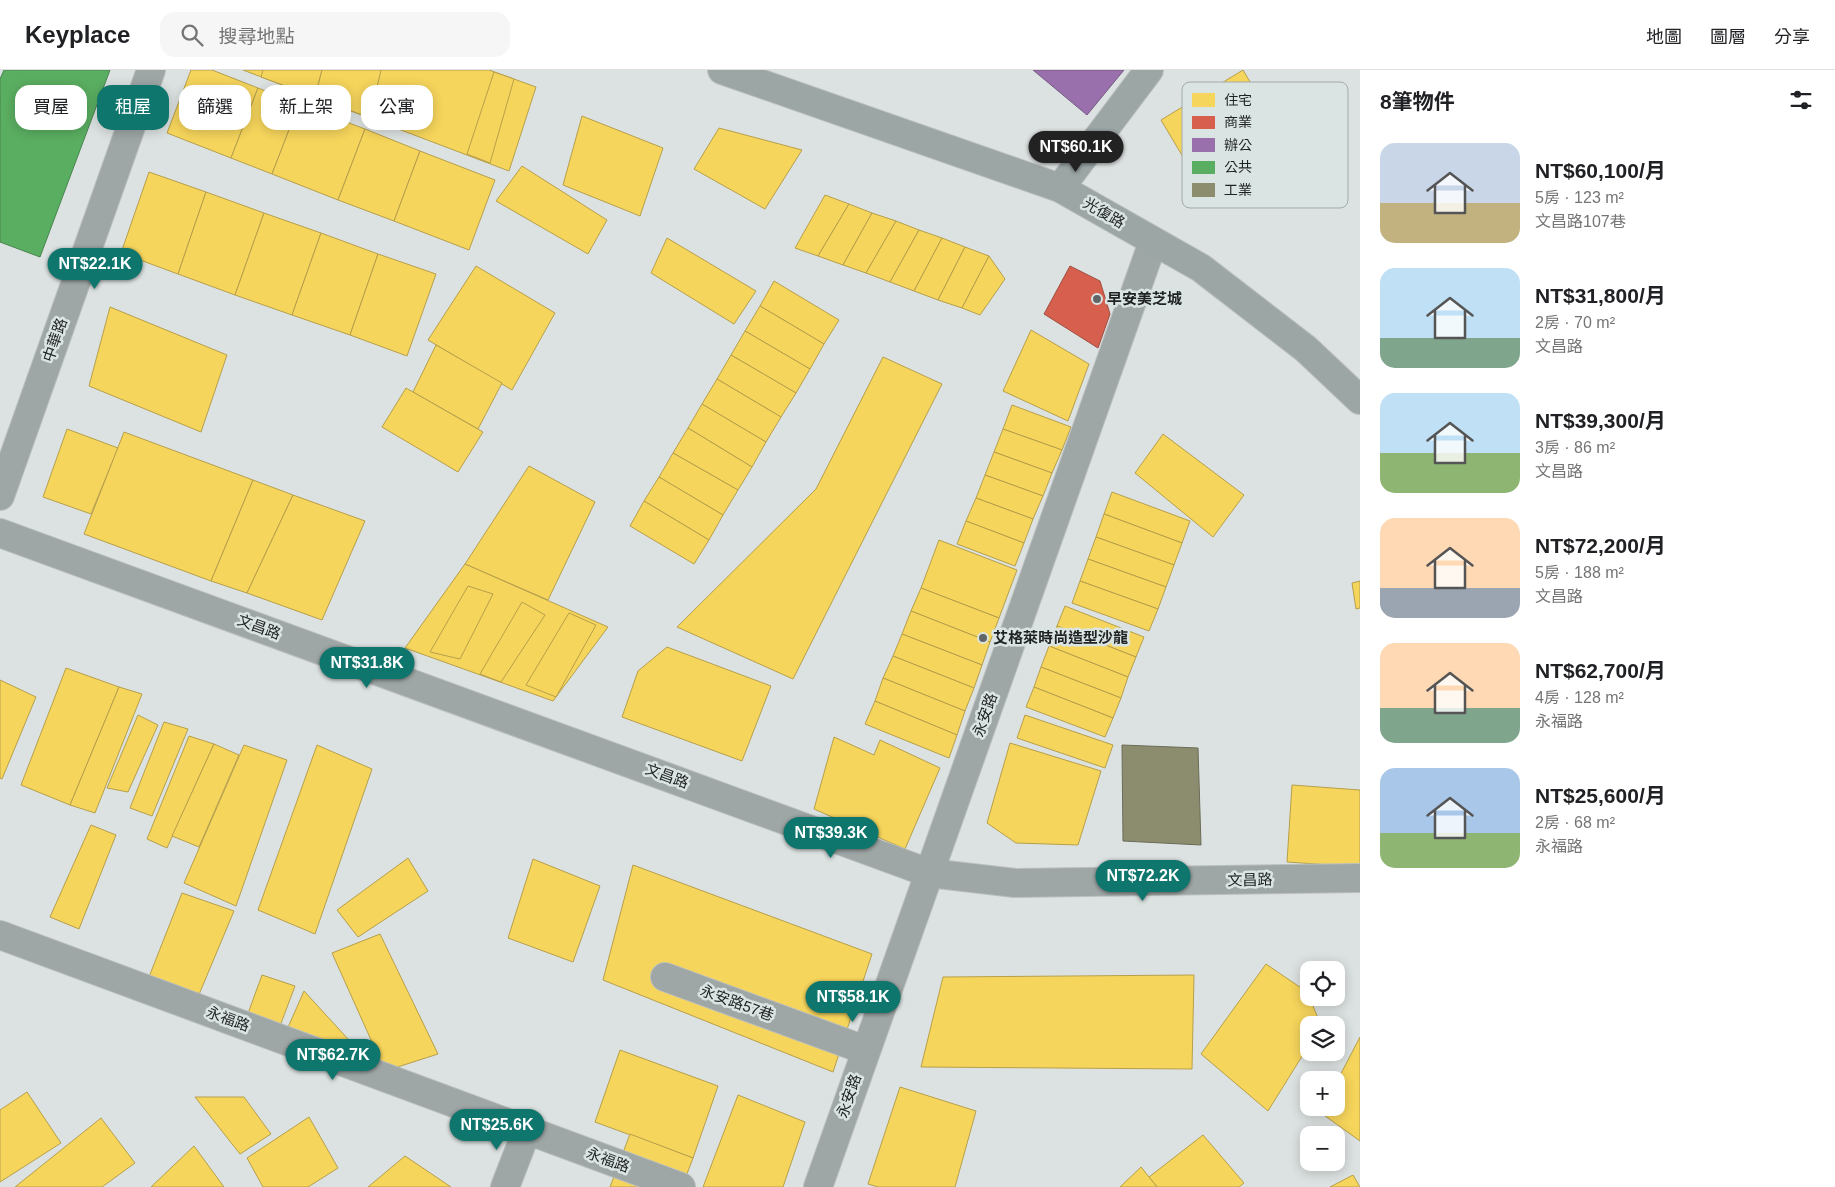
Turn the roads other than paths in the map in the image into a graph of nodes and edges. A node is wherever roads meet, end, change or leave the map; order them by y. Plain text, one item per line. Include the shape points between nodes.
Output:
1 (151, 70) edge
2 (722, 70) edge
3 (1149, 70) edge
4 (1060, 188) junction
5 (1153, 242) junction
6 (1360, 400) edge
7 (0, 496) edge
8 (0, 533) edge
9 (929, 873) junction
10 (1360, 878) edge
11 (0, 935) edge
12 (665, 977) dead end
13 (865, 1050) junction
14 (527, 1130) junction
15 (505, 1187) edge
16 (681, 1187) edge
17 (818, 1187) edge

1 - 7 street, 中華路
2 - 4 main road, 光復路
3 - 4 main road
4 - 5 main road, 光復路
5 - 6 main road, 光復路 via 1208,274 1306,349
5 - 9 street, 永安路
8 - 9 street, 文昌路
9 - 10 street, 文昌路 via 1015,883
9 - 13 street, 永安路
11 - 14 street, 永福路
12 - 13 street, 永安路57巷
13 - 17 street, 永安路
14 - 15 street
14 - 16 street, 永福路

